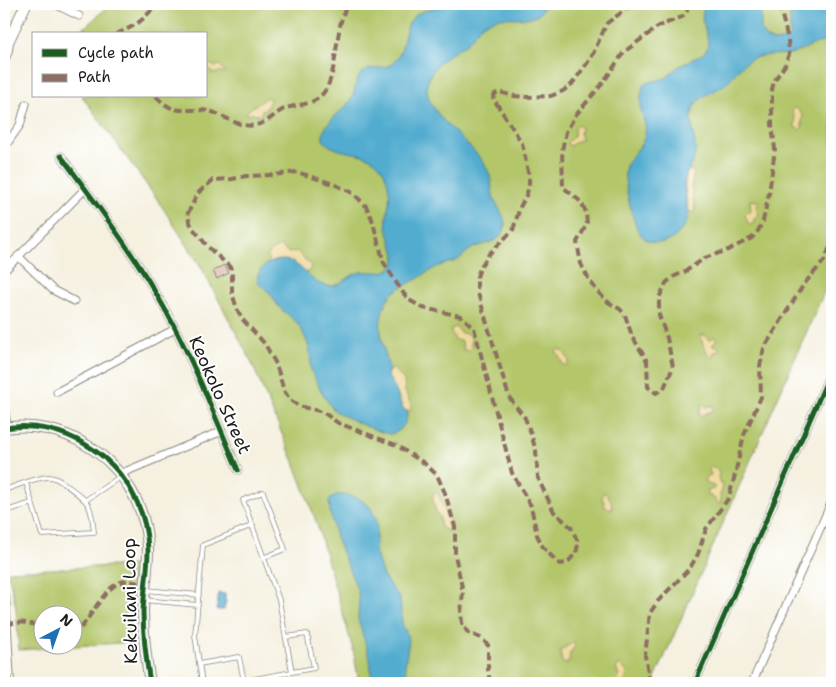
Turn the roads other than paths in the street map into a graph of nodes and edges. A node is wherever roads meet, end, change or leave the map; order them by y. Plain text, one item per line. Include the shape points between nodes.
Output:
1 (26, 4) edge
2 (60, 5) edge
3 (79, 16) dead end
4 (6, 44) edge
5 (4, 58) edge
6 (26, 104) dead end
7 (4, 148) edge
8 (61, 156) dead end
9 (85, 189) junction
10 (18, 256) junction
11 (4, 271) edge
12 (74, 301) dead end
13 (175, 328) junction
14 (832, 369) edge
15 (57, 392) dead end
16 (4, 405) edge
17 (6, 427) edge
18 (222, 431) junction
19 (238, 470) dead end
20 (120, 475) junction
21 (26, 483) junction
22 (4, 490) edge
23 (86, 500) junction
24 (832, 501) edge
25 (32, 503) junction
26 (6, 511) dead end
27 (253, 525) junction
28 (265, 557) junction
29 (145, 595) junction
30 (199, 595) junction
31 (4, 597) edge
32 (198, 605) junction
33 (286, 637) junction
34 (199, 664) junction
35 (292, 672) junction
36 (244, 681) junction
37 (10, 683) edge
38 (150, 683) edge
39 (202, 683) edge
40 (232, 683) edge
41 (695, 683) edge
42 (752, 683) edge

1 - 4 street
2 - 3 street
4 - 5 street
6 - 7 street via 20,125
8 - 9 street, Keokolo Street
9 - 10 street
9 - 13 street, Keokolo Street via 143,272
10 - 11 street
10 - 12 street via 54,290
13 - 15 street
13 - 18 street, Keokolo Street
14 - 41 street
16 - 17 street
17 - 20 street, Kekuilani Loop via 42,428 74,438 102,456
18 - 19 street, Keokolo Street
18 - 20 street
20 - 23 lane
20 - 29 street, Kekuilani Loop via 136,499 144,525 148,552
21 - 22 lane
21 - 23 lane via 54,477
21 - 25 lane
23 - 25 lane via 92,511 94,532 42,535
24 - 42 street
25 - 26 lane
27 - 28 lane
27 - 28 lane via 244,500 263,492 285,548
27 - 30 lane via 203,545
28 - 33 lane via 279,600
29 - 30 lane
29 - 32 lane
29 - 38 street, Kekuilani Loop via 144,647
30 - 32 lane
31 - 37 street
32 - 34 lane via 195,635
33 - 35 lane
33 - 35 lane via 307,634 314,668
34 - 36 lane via 239,657
34 - 39 lane
35 - 36 lane
36 - 40 lane

